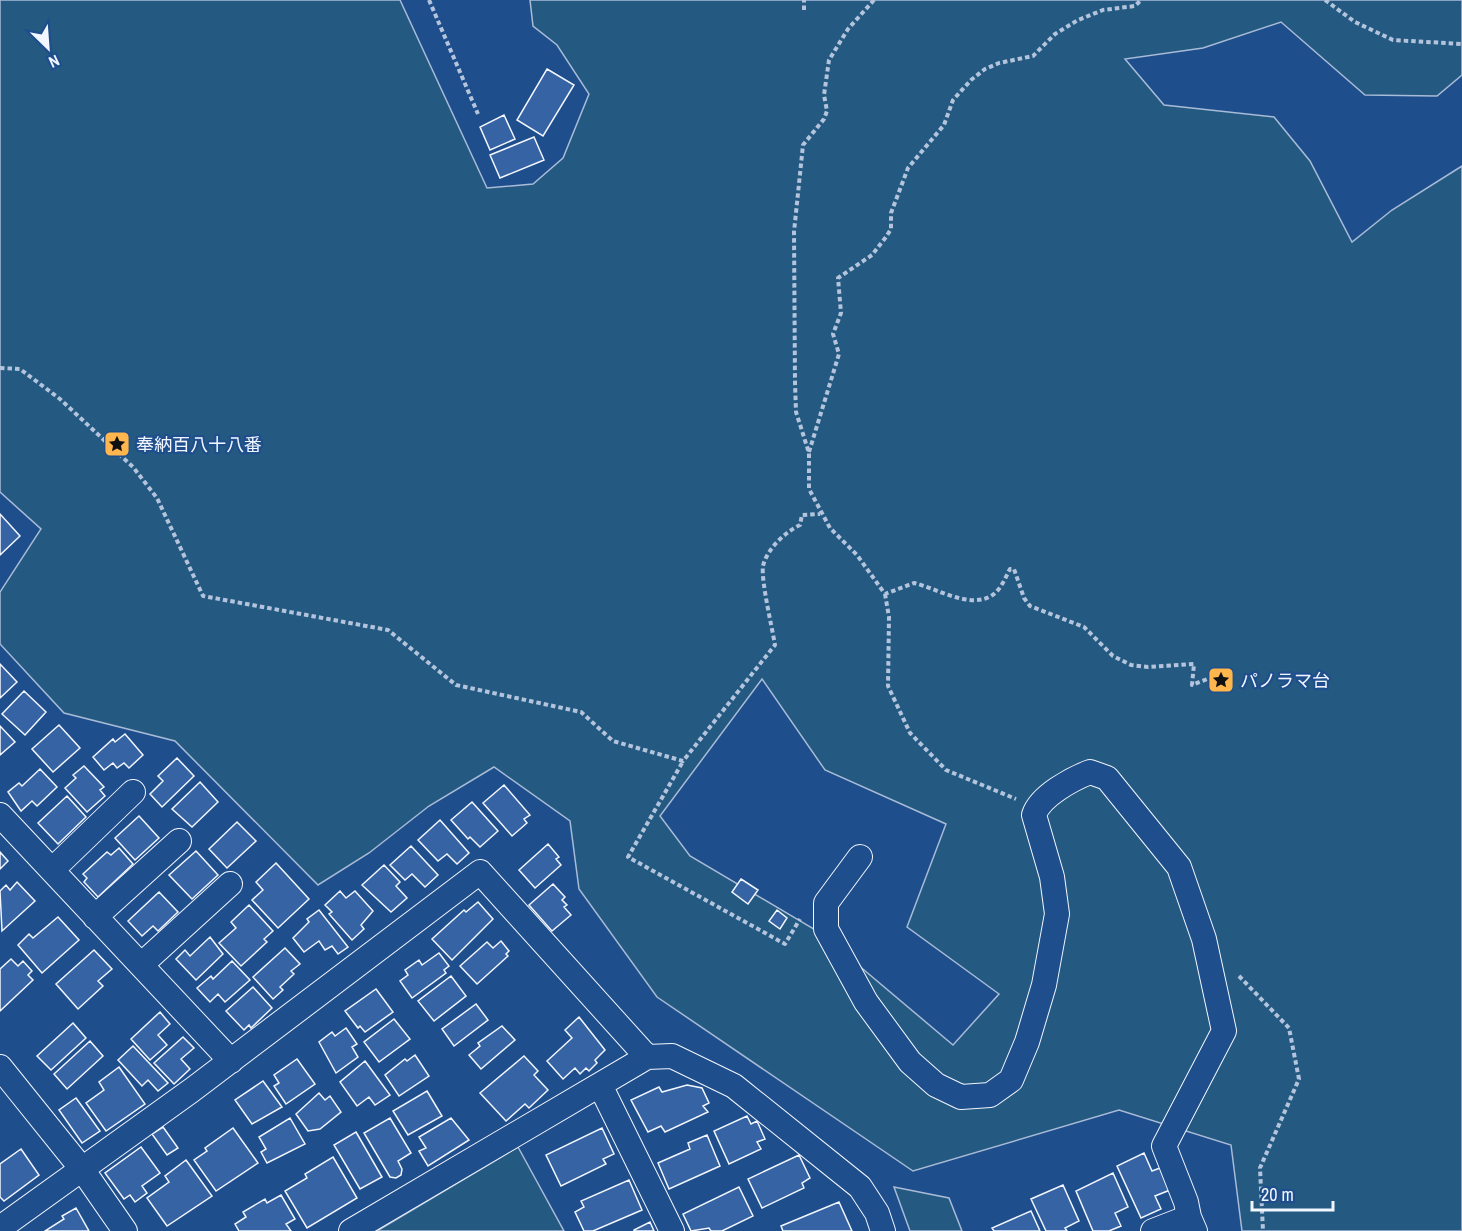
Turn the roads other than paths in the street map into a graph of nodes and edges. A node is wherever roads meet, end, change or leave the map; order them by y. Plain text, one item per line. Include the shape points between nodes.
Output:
1 (133, 792) dead end
2 (0, 815) edge
3 (179, 841) dead end
4 (860, 857) dead end
5 (52, 870) junction
6 (230, 885) dead end
7 (95, 917) junction
8 (141, 965) junction
9 (647, 1057) junction
10 (231, 1060) junction
11 (0, 1067) edge
12 (600, 1085) junction
13 (82, 1169) junction
14 (1192, 1224) edge
15 (0, 1228) edge
16 (125, 1231) edge
17 (351, 1231) edge
18 (672, 1231) edge
19 (884, 1231) edge
20 (1154, 1231) edge

1 - 5 street
2 - 5 street
3 - 7 street
4 - 14 street via 826,903 826,929 866,1002 910,1062 936,1085 961,1097 990,1095 1011,1080 1027,1042 1044,985 1057,914 1052,876 1034,815 1037,806 1090,772 1107,778 1179,867 1204,939 1224,1031 1164,1146
5 - 7 street
6 - 8 street
7 - 8 street
8 - 10 street
9 - 10 street via 480,872
9 - 12 street
9 - 19 street via 672,1056 734,1086 860,1187
10 - 13 street
11 - 13 street
12 - 17 street
12 - 18 street
13 - 15 street
13 - 16 street
14 - 20 street

